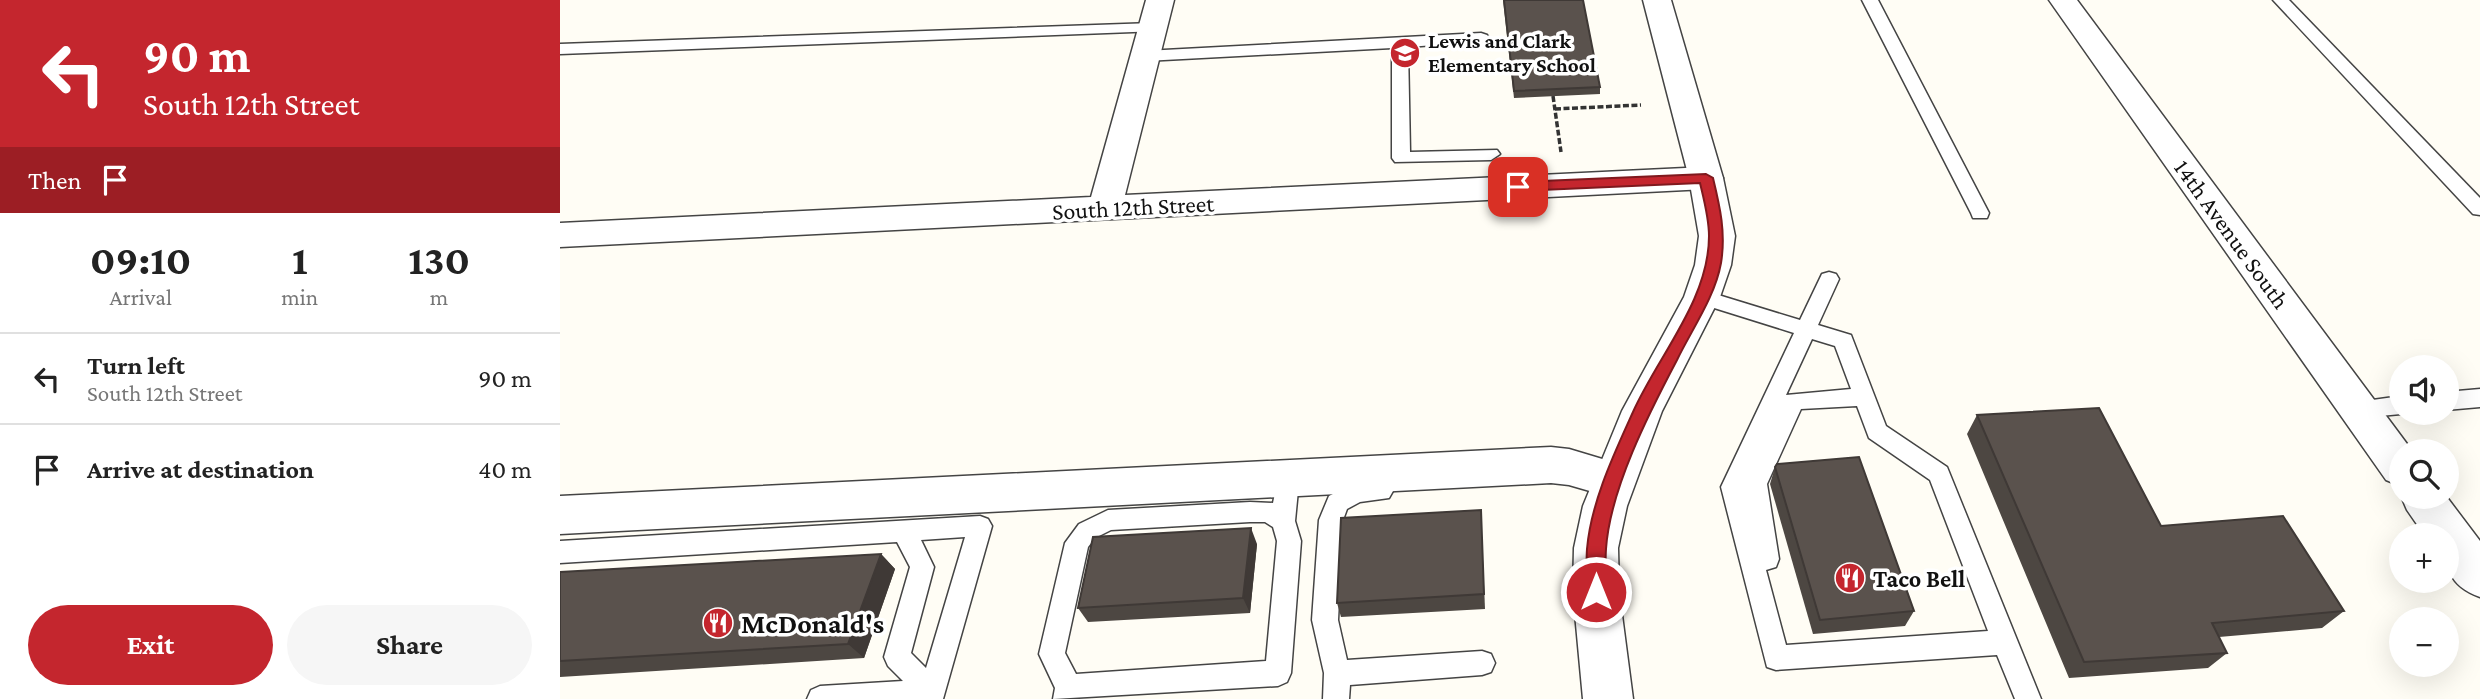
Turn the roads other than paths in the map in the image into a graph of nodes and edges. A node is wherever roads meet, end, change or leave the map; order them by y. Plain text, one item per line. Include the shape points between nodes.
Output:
1 (1657, 0) edge
2 (1870, 0) edge
3 (2063, 0) edge
4 (2281, 0) edge
5 (1153, 28) edge
6 (1481, 38) dead end
7 (1400, 42) junction
8 (560, 49) edge
9 (1491, 154) dead end
10 (1706, 178) junction
11 (1105, 208) junction
12 (2480, 209) edge
13 (1980, 213) dead end
14 (560, 235) edge
15 (1829, 279) dead end
16 (1702, 297) junction
17 (1806, 329) junction
18 (1865, 397) junction
19 (2480, 398) edge
20 (2459, 400) edge
21 (2389, 406) edge
22 (2359, 409) junction
23 (2389, 451) edge
24 (1446, 471) junction
25 (1287, 480) junction
26 (1614, 480) junction
27 (1103, 506) junction
28 (2431, 509) edge
29 (560, 515) edge
30 (1283, 521) junction
31 (904, 531) junction
32 (560, 552) edge
33 (1752, 565) junction
34 (2480, 577) edge
35 (2005, 642) junction
36 (1482, 663) dead end
37 (1337, 686) edge
38 (1068, 693) edge
39 (931, 696) edge
40 (820, 699) edge
41 (1608, 699) edge
42 (2028, 699) edge

1 - 10 street
2 - 13 lane
3 - 22 street, 14th Avenue South
4 - 12 lane
5 - 7 lane
5 - 8 lane
5 - 11 street
6 - 7 lane
7 - 9 lane via 1401,158
10 - 11 street, South 12th Street
10 - 16 street via 1717,236
11 - 14 street, South 12th Street
15 - 17 lane
16 - 17 lane
16 - 26 street via 1642,411
17 - 18 lane via 1844,341
17 - 33 lane via 1732,487
18 - 33 lane via 1794,401 1755,484 1767,559
18 - 35 lane via 1877,432 1939,474
19 - 20 lane
21 - 22 lane
22 - 23 street, 14th Avenue South
24 - 25 street
24 - 26 street via 1552,465
24 - 37 lane via 1440,482 1423,489 1356,492 1337,503 1331,520 1325,620
25 - 27 street
25 - 30 lane
26 - 41 street via 1596,548
27 - 29 street
27 - 30 lane via 1108,520 1269,512
27 - 38 lane via 1077,543 1052,654
28 - 34 street
30 - 38 lane via 1289,541 1278,673
31 - 32 lane
31 - 39 lane via 922,567 897,657
31 - 39 lane via 980,526
33 - 35 lane via 1776,658
35 - 42 lane
36 - 37 lane
39 - 40 lane

